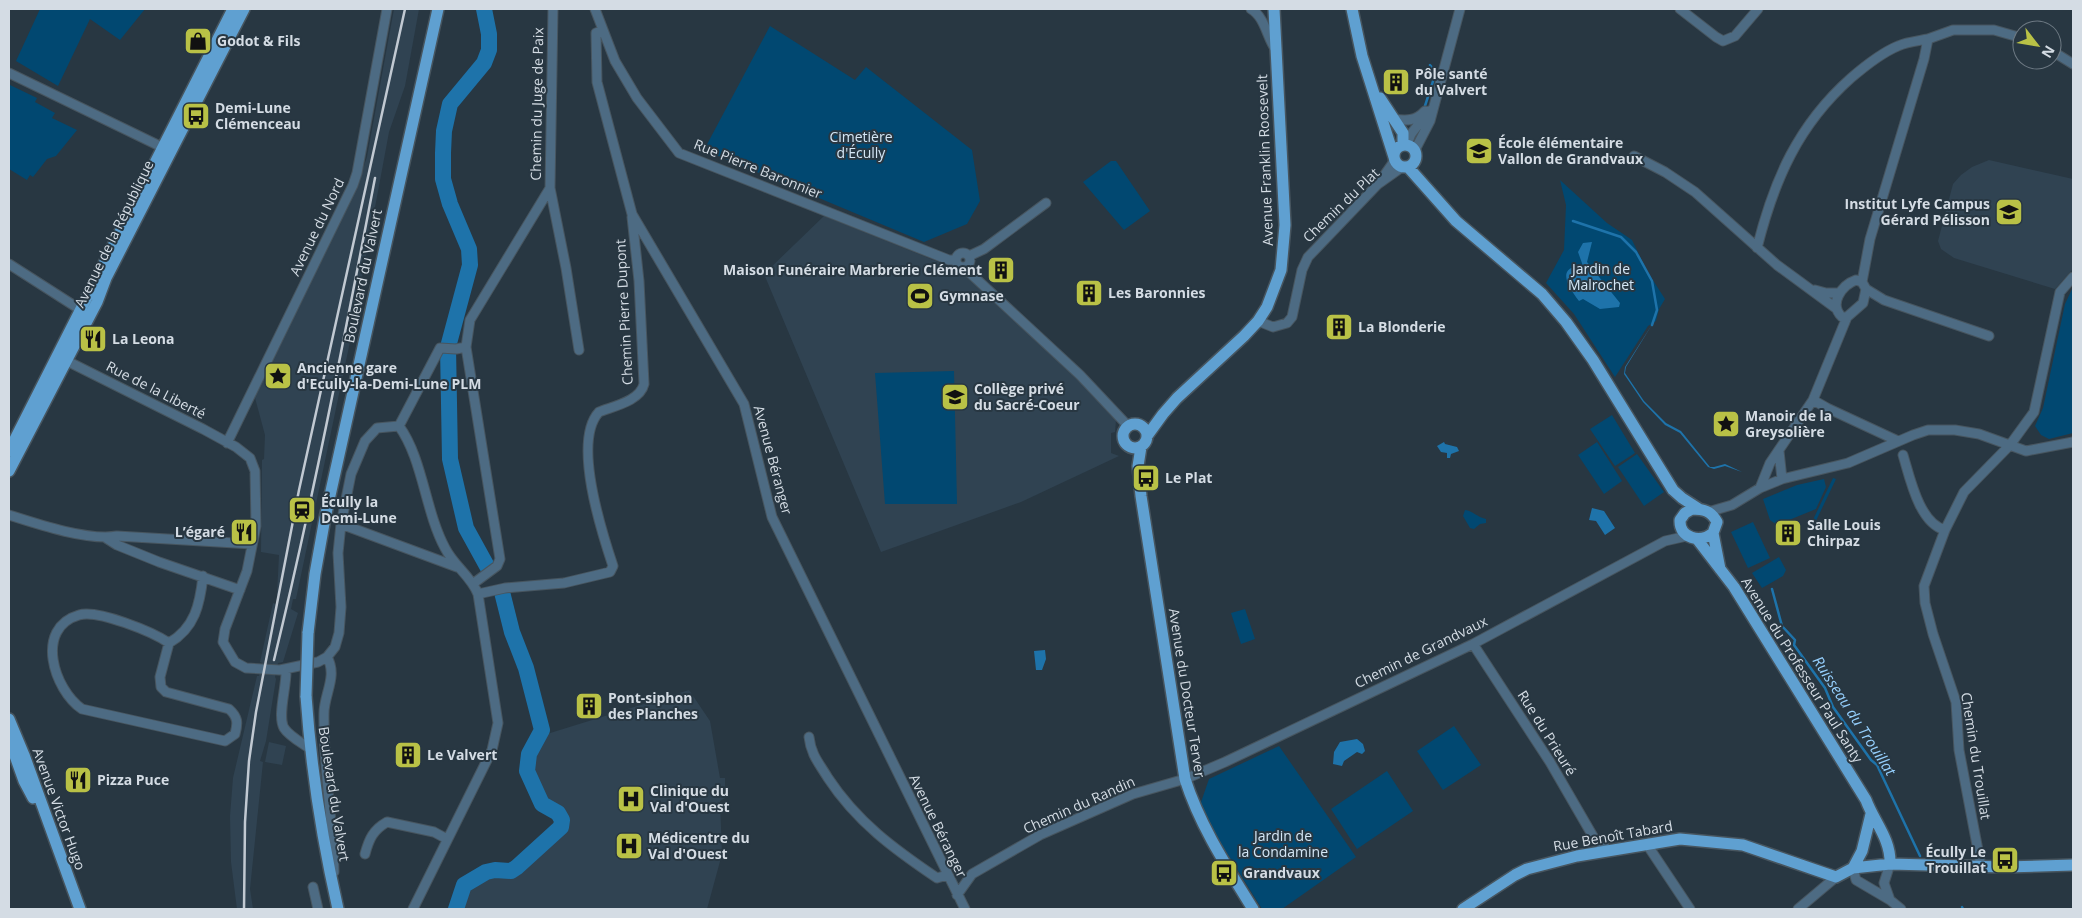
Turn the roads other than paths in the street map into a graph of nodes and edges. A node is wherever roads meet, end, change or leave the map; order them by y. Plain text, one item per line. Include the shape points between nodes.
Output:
1 (233, 9) edge
2 (244, 9) edge
3 (387, 9) edge
4 (438, 9) edge
5 (553, 9) edge
6 (596, 9) edge
7 (1251, 9) edge
8 (1274, 9) edge
9 (1352, 9) edge
10 (1460, 9) edge
11 (1680, 9) edge
12 (1758, 9) edge
13 (603, 30) junction
14 (2012, 35) edge
15 (1928, 38) junction
16 (1276, 50) junction
17 (2062, 57) edge
18 (2073, 64) edge
19 (9, 73) edge
20 (1373, 88) junction
21 (1436, 97) junction
22 (1394, 119) junction
23 (1408, 146) junction
24 (167, 149) junction
25 (1634, 156) dead end
26 (1403, 163) junction
27 (550, 188) junction
28 (1046, 203) dead end
29 (632, 214) junction
30 (1757, 248) junction
31 (969, 256) junction
32 (956, 260) junction
33 (9, 264) edge
34 (966, 267) junction
35 (2073, 276) edge
36 (1861, 284) junction
37 (1810, 289) junction
38 (1839, 292) junction
39 (1884, 300) junction
40 (1863, 303) junction
41 (81, 310) junction
42 (1841, 313) junction
43 (1258, 320) junction
44 (1989, 336) dead end
45 (466, 347) junction
46 (579, 350) dead end
47 (65, 360) junction
48 (1813, 400) junction
49 (1163, 414) junction
50 (1134, 425) junction
51 (399, 426) junction
52 (1147, 436) junction
53 (1898, 441) junction
54 (2073, 442) edge
55 (227, 443) junction
56 (2010, 445) junction
57 (1129, 447) junction
58 (1141, 447) junction
59 (9, 451) edge
60 (1779, 451) junction
61 (1903, 455) dead end
62 (1138, 466) junction
63 (9, 471) edge
64 (1782, 479) junction
65 (1760, 488) junction
66 (1674, 490) junction
67 (1732, 505) junction
68 (1704, 510) junction
69 (9, 516) edge
70 (1681, 520) junction
71 (341, 524) junction
72 (1715, 528) junction
73 (1945, 530) junction
74 (1692, 537) junction
75 (106, 538) junction
76 (1668, 540) junction
77 (252, 544) junction
78 (456, 566) junction
79 (1720, 568) junction
80 (203, 576) junction
81 (477, 581) junction
82 (240, 590) junction
83 (482, 593) junction
84 (169, 643) junction
85 (1473, 644) junction
86 (327, 657) junction
87 (286, 670) junction
88 (9, 719) edge
89 (809, 737) dead end
90 (9, 739) edge
91 (309, 748) junction
92 (1184, 778) junction
93 (1871, 814) junction
94 (1594, 838) junction
95 (448, 839) junction
96 (1649, 843) junction
97 (1608, 850) junction
98 (1595, 852) junction
99 (365, 854) dead end
100 (1890, 864) junction
101 (2073, 865) edge
102 (1981, 866) junction
103 (1853, 868) junction
104 (947, 875) junction
105 (1836, 877) junction
106 (312, 887) dead end
107 (334, 889) junction
108 (957, 895) junction
109 (1890, 900) junction
110 (1478, 905) edge
111 (338, 908) edge
112 (74, 909) edge
113 (80, 909) edge
114 (318, 909) edge
115 (413, 909) edge
116 (965, 909) edge
117 (1253, 909) edge
118 (1463, 909) edge
119 (1690, 909) edge
120 (1798, 909) edge
121 (1901, 909) edge

1 - 24 main road, Avenue de la République
2 - 24 main road, Avenue de la République
3 - 55 street, Avenue du Nord via 358,173
4 - 91 main road, Boulevard du Valvert, bridge via 325,518 308,634 306,696
5 - 27 street, Chemin du Juge de Paix
6 - 13 street, Rue Pierre Baronnier
7 - 16 street via 1263,22
8 - 16 main road, Avenue Franklin Roosevelt
9 - 20 main road
10 - 21 street
11 - 12 street via 1723,41 1735,36
13 - 29 street, Avenue Béranger via 596,33 596,82
13 - 32 street, Rue Pierre Baronnier via 615,61 637,98 679,153 949,260
14 - 15 street via 1994,30 1953,30
15 - 30 street via 1898,46 1868,64 1836,91 1811,119 1782,170
15 - 36 street
16 - 43 main road, Avenue Franklin Roosevelt via 1284,245 1281,270 1267,307
17 - 18 street
19 - 24 street
20 - 22 main road
20 - 26 main road
21 - 22 street via 1418,118
21 - 23 street via 1428,127
22 - 23 main road
23 - 26 main road via 1395,150
23 - 26 main road via 1417,157
24 - 41 main road, Avenue de la République
25 - 30 street via 1695,192
26 - 43 street, Chemin du Plat via 1378,184 1308,257 1292,317 1287,323 1273,328
26 - 66 main road via 1456,221 1542,294 1566,322
27 - 45 street, Chemin du Juge de Paix via 470,320
27 - 46 street
28 - 31 street via 984,249
29 - 83 street, Chemin Pierre Dupont via 644,384 636,396 595,416 589,444 590,479 602,532 614,566 610,572 564,583
29 - 104 street, Avenue Béranger via 744,404 772,517
30 - 37 street
31 - 32 street via 959,254
31 - 34 street via 970,262
32 - 34 street via 958,266
33 - 41 street
34 - 50 street
35 - 56 street, Chemin du Trouillat via 2060,292 2034,412
36 - 38 street via 1850,282
36 - 39 street
36 - 40 street
37 - 38 street
37 - 42 street
38 - 42 street via 1836,300
39 - 40 street
39 - 44 street
40 - 42 street
41 - 47 main road, Avenue de la République
42 - 48 street via 1834,348
43 - 49 main road, Avenue Franklin Roosevelt
45 - 51 street via 440,348
45 - 81 street, Chemin du Juge de Paix via 500,558 497,566
47 - 55 street, Rue de la Liberté
47 - 59 main road, Avenue de la République
47 - 63 main road, Avenue de la République
48 - 53 street
48 - 60 street
49 - 50 main road, Avenue Franklin Roosevelt
49 - 52 main road, Avenue Franklin Roosevelt
50 - 52 main road via 1145,429
50 - 57 main road via 1122,436
51 - 71 street via 377,428 365,441 351,474
51 - 78 street via 408,438 438,533
52 - 58 main road
53 - 56 street via 1928,430 1942,430 1979,434
53 - 64 street via 1848,463
54 - 56 street via 2026,451
55 - 77 street, Rue de la Liberté via 245,453 254,467 256,526
56 - 73 street, Chemin du Trouillat via 1964,492
57 - 58 main road
57 - 62 main road, Avenue du Docteur Terver
58 - 62 main road, Avenue du Docteur Terver
60 - 64 street
60 - 65 street via 1770,463
61 - 73 street via 1924,512 1937,528
62 - 92 main road, Avenue du Docteur Terver
64 - 65 street
65 - 67 street
66 - 68 main road
66 - 70 main road
67 - 68 street
67 - 72 street
68 - 70 main road via 1689,511
68 - 72 main road via 1712,514
69 - 75 street via 62,531
70 - 74 main road
70 - 76 street, Chemin de Grandvaux
71 - 78 street
71 - 86 street via 339,633 335,647
72 - 74 main road via 1706,538
72 - 79 main road, Avenue du Professeur Paul Santy
73 - 102 street, Chemin du Trouillat via 1924,586 1925,603 1956,702 1959,750
74 - 76 street, Chemin de Grandvaux
74 - 79 main road, Avenue du Professeur Paul Santy
75 - 77 street
75 - 80 street via 117,545
76 - 85 street, Chemin de Grandvaux
77 - 82 street, Rue de la Liberté
78 - 81 street
79 - 93 main road, Avenue du Professeur Paul Santy via 1866,800
80 - 82 street
80 - 84 street via 192,621 182,636
81 - 83 street
82 - 87 street, Rue de la Liberté via 225,629 223,642 228,652 235,662 246,668
83 - 95 street via 498,723 492,750
84 - 84 street via 139,628 94,614 79,614 65,622 55,634 52,650 54,668 73,702 82,709 225,741 234,734 238,722 229,709 166,692 161,687 160,677
85 - 92 street, Chemin de Grandvaux via 1225,762
85 - 94 street, Rue du Prieuré via 1550,762
86 - 87 street, Rue de la Liberté
86 - 107 street via 332,677 324,712 325,750
87 - 91 street via 282,722 287,732
88 - 113 main road, Avenue Victor Hugo
89 - 104 street via 811,752 863,822 937,878
90 - 112 main road, Avenue Victor Hugo
91 - 107 main road, Boulevard du Valvert
92 - 108 street, Chemin du Randin via 1133,794 1040,835 972,874
92 - 117 main road, Avenue du Docteur Terver via 1198,814
93 - 100 main road, Avenue du Professeur Paul Santy via 1887,841
93 - 103 main road via 1862,851
94 - 97 street
94 - 98 street
95 - 99 street via 434,832 387,822 370,838
95 - 115 street
96 - 97 main road, Rue Benoît Tabard
96 - 105 main road, Rue Benoît Tabard via 1680,839 1743,845
96 - 119 street
97 - 98 main road, Rue Benoît Tabard
98 - 110 main road, Rue Benoît Tabard via 1527,869
100 - 102 main road
100 - 103 main road
100 - 109 street via 1884,883
101 - 102 main road
103 - 105 main road
103 - 109 street via 1856,880
104 - 108 street, Avenue Béranger
105 - 120 street
106 - 114 street
107 - 111 main road, Boulevard du Valvert
108 - 116 street
109 - 121 street
110 - 118 main road, Rue Benoît Tabard

